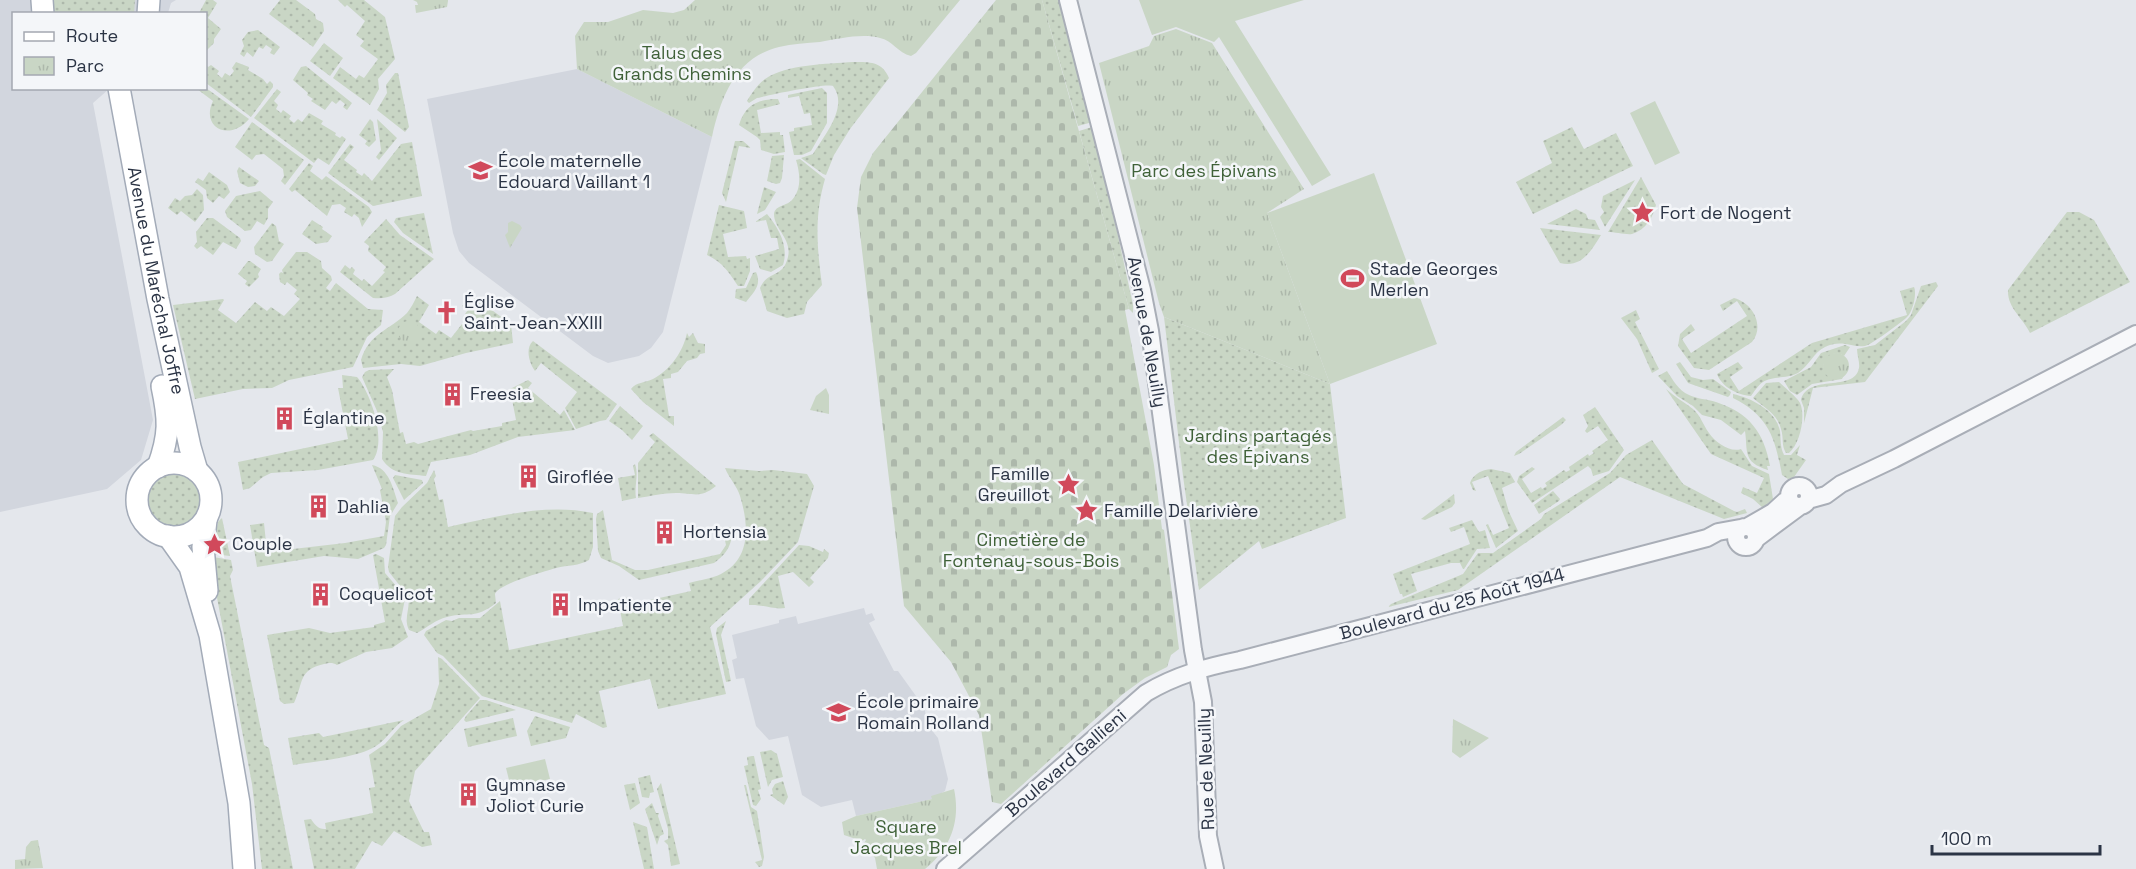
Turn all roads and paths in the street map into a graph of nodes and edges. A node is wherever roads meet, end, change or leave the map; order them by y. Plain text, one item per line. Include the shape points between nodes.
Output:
1 (1068, 0) edge
2 (104, 90) edge
3 (119, 90) edge
4 (2136, 334) edge
5 (158, 467) junction
6 (198, 471) junction
7 (206, 520) junction
8 (168, 537) junction
9 (210, 635) junction
10 (1197, 670) junction
11 (244, 869) edge
12 (945, 869) edge
13 (1215, 869) edge

1 - 10 street, Avenue de Neuilly via 1150,331
2 - 5 main road, Avenue du Maréchal Joffre via 167,410 168,428
3 - 6 main road, Avenue du Maréchal Joffre via 158,299 189,447
4 - 10 street, Boulevard du 25 Août 1944 via 1826,495 1801,498 1773,512 1745,534 1718,532
5 - 6 main road via 181,464
5 - 8 main road via 142,483 138,506 146,525
6 - 7 main road via 210,489 212,501
7 - 8 main road via 189,534
7 - 9 main road via 203,547
8 - 9 main road via 190,567
9 - 11 main road via 239,803
10 - 12 street, Boulevard Gallieni via 1146,693
10 - 13 street, Rue de Neuilly via 1203,702 1208,836

